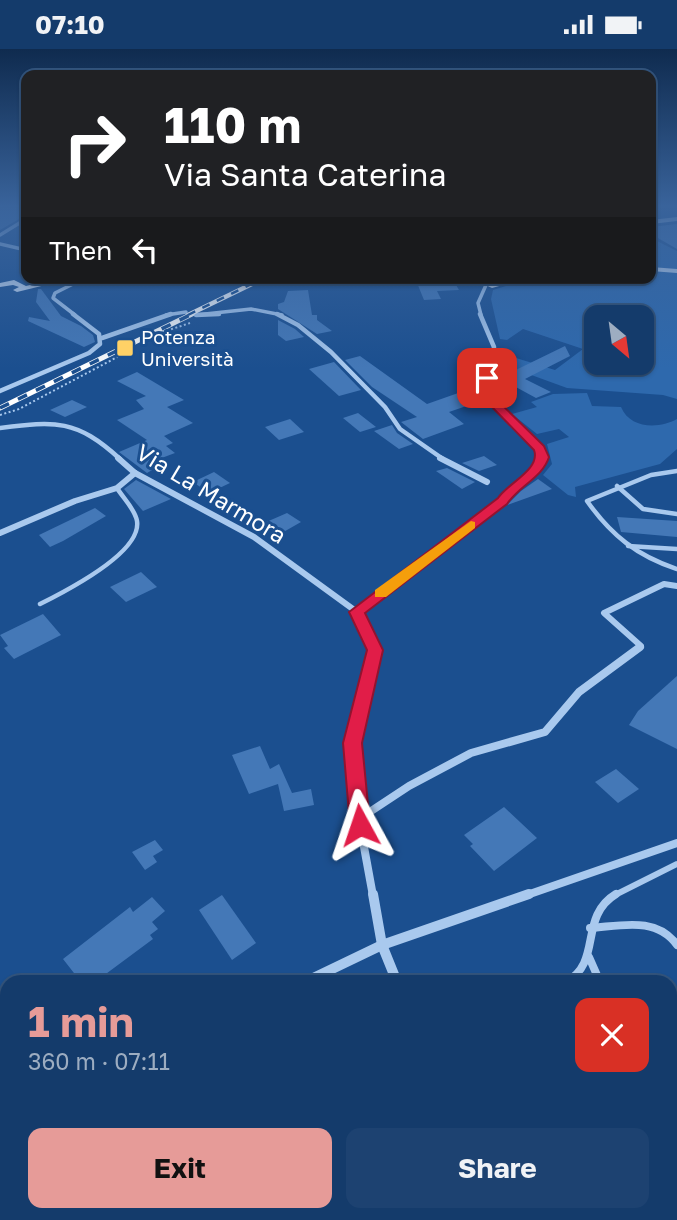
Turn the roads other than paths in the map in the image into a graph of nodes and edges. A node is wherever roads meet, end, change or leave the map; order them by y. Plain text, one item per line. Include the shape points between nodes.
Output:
1 (656, 269) edge
2 (677, 271) edge
3 (27, 284) edge
4 (30, 284) edge
5 (73, 284) edge
6 (484, 284) edge
7 (17, 286) junction
8 (2, 287) edge
9 (186, 312) dead end
10 (196, 315) dead end
11 (102, 338) junction
12 (0, 391) edge
13 (0, 428) edge
14 (677, 471) edge
15 (135, 473) junction
16 (487, 482) dead end
17 (617, 487) junction
18 (117, 488) junction
19 (677, 514) edge
20 (0, 533) edge
21 (625, 545) junction
22 (677, 549) edge
23 (677, 569) edge
24 (677, 586) edge
25 (40, 604) dead end
26 (357, 612) junction
27 (359, 820) junction
28 (677, 843) edge
29 (677, 864) edge
30 (590, 929) junction
31 (677, 944) edge
32 (382, 945) junction
33 (589, 957) junction
34 (320, 975) edge
35 (394, 975) edge
36 (578, 975) edge
37 (597, 975) edge

1 - 2 main road
3 - 7 main road
4 - 7 main road
5 - 11 street via 53,298
6 - 26 street via 479,305 495,355 487,378 492,401 540,449 540,466 510,489 503,501
7 - 8 main road
9 - 11 street
10 - 16 street via 243,309 279,313 346,369 387,409 400,429 437,457
11 - 12 street via 89,353
13 - 15 street, Via La Marmora via 50,422 69,425 111,451
14 - 17 lane
15 - 18 street
15 - 26 street, Via La Marmora via 254,537
17 - 19 lane via 644,511
17 - 21 lane via 587,501
18 - 20 street
18 - 25 lane via 136,516 137,527 130,541 83,581
21 - 22 lane
21 - 23 lane
24 - 27 street via 664,584 604,613 640,646 579,692 545,732 471,753 409,786
26 - 27 street via 375,650 352,743
27 - 32 street
28 - 32 street
29 - 30 lane via 601,904
30 - 31 lane via 652,924 665,928
30 - 33 lane
32 - 34 street
32 - 35 street
33 - 36 lane
33 - 37 lane

